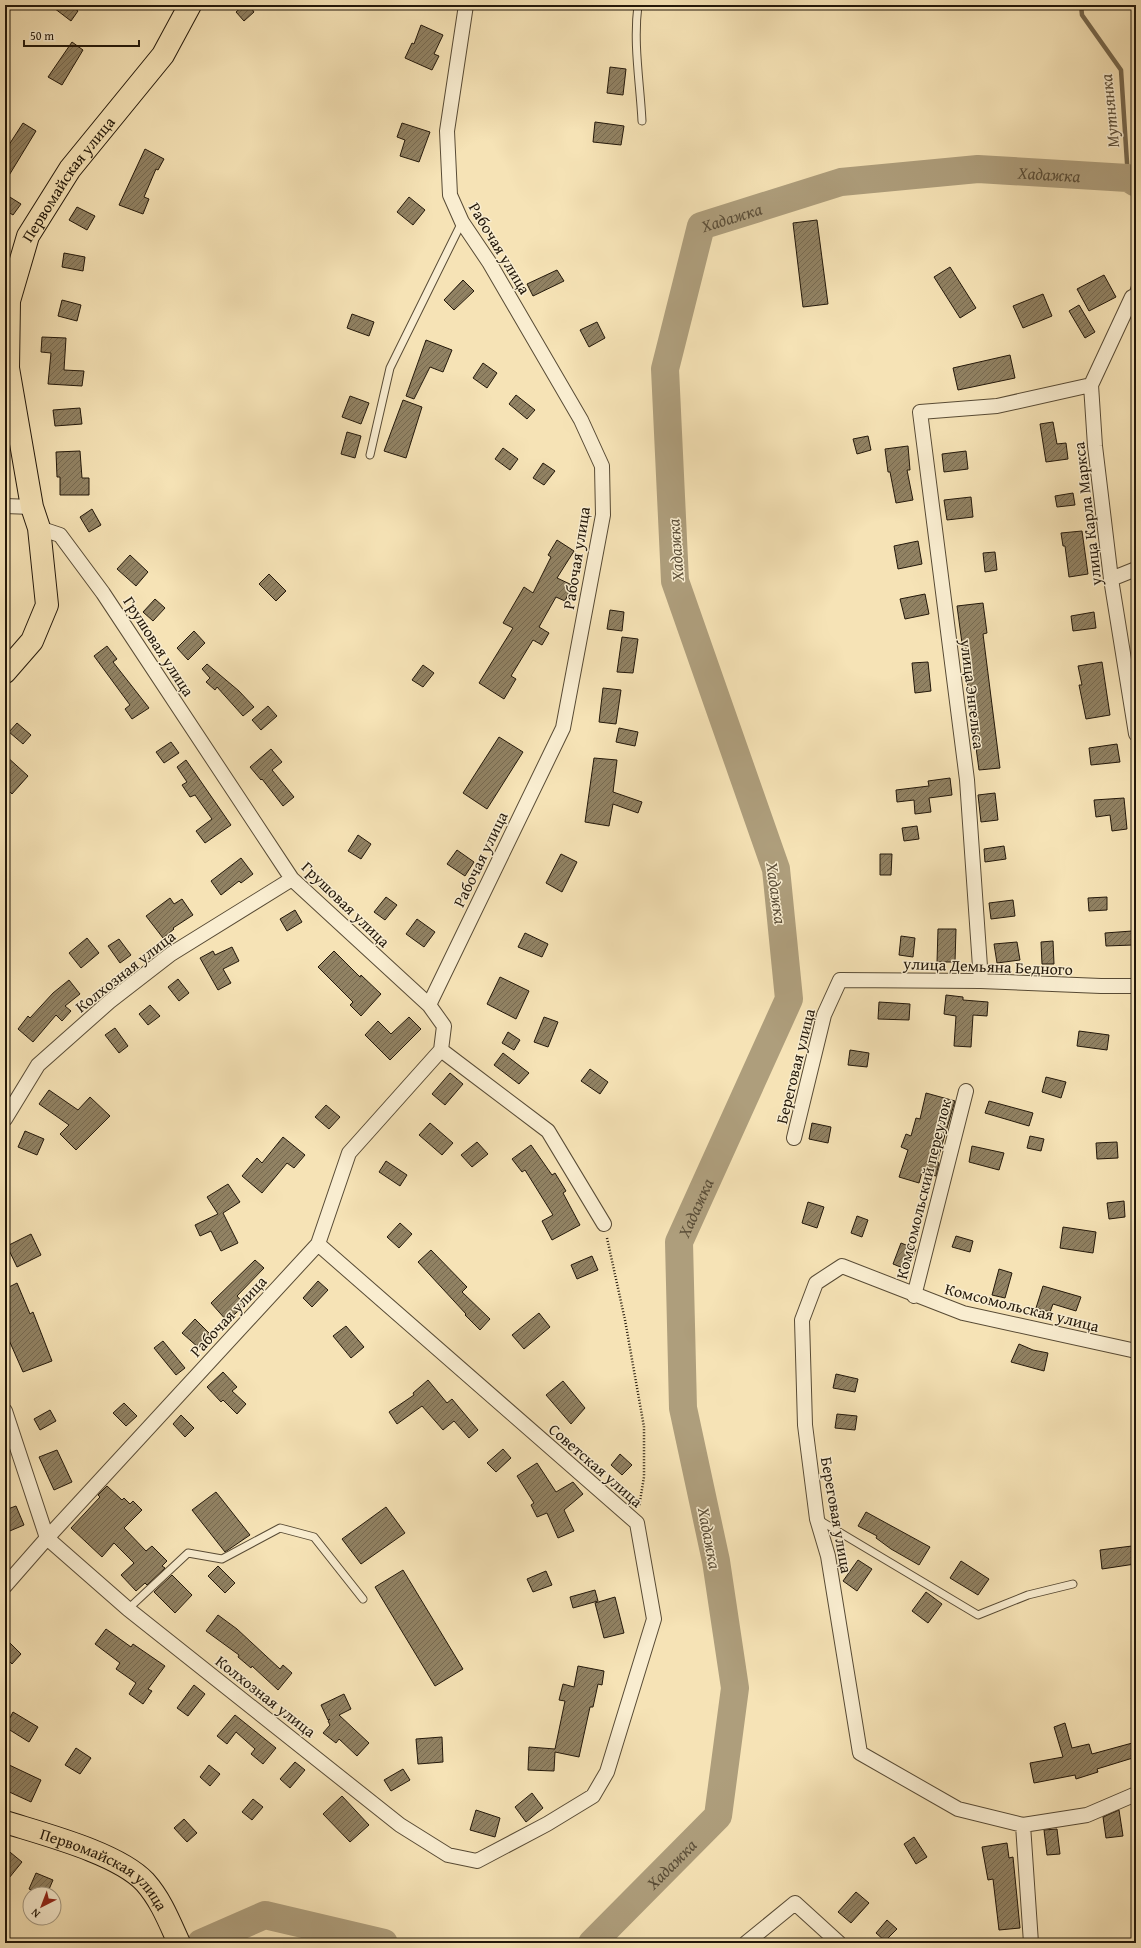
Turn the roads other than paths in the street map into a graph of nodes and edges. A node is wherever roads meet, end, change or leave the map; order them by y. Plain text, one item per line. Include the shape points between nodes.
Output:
1 (190, 5) edge
2 (466, 5) edge
3 (638, 5) edge
4 (642, 121) dead end
5 (462, 222) junction
6 (1134, 291) edge
7 (1091, 385) junction
8 (370, 455) dead end
9 (5, 506) edge
10 (32, 507) junction
11 (39, 528) junction
12 (1136, 569) edge
13 (1111, 579) junction
14 (5, 672) edge
15 (1136, 734) edge
16 (292, 879) junction
17 (840, 980) joint
18 (981, 981) junction
19 (1136, 986) edge
20 (428, 1005) junction
21 (441, 1050) junction
22 (966, 1091) dead end
23 (5, 1119) edge
24 (794, 1138) dead end
25 (604, 1224) road end
26 (318, 1244) junction
27 (816, 1283) joint
28 (914, 1296) junction
29 (1136, 1351) edge
30 (5, 1411) edge
31 (818, 1520) junction
32 (47, 1538) junction
33 (1073, 1584) dead end
34 (5, 1586) edge
35 (363, 1599) dead end
36 (128, 1609) junction
37 (1136, 1794) edge
38 (593, 1796) joint
39 (5, 1822) edge
40 (1023, 1825) junction
41 (179, 1943) edge
42 (746, 1943) edge
43 (838, 1943) edge
44 (1031, 1943) edge

1 - 10 main road, Первомайская улица via 163,55 70,169 28,236 9,301 8,368
2 - 5 street, Рабочая улица via 447,131 450,195
3 - 4 lane via 636,62
5 - 8 lane via 390,368
5 - 20 street, Рабочая улица via 489,262 581,420 602,466 603,515 563,728
6 - 7 street, улица Карла Маркса
7 - 13 street, улица Карла Маркса via 1095,446
7 - 18 street, улица Энгельса via 997,406 920,412 967,780
9 - 10 street
10 - 11 main road, Первомайская улица
11 - 14 main road, Первомайская улица via 47,605 32,641
11 - 16 street, Грушовая улица via 60,535 103,593
12 - 13 street
13 - 15 street, улица Карла Маркса
16 - 20 street, Грушовая улица
16 - 23 street, Колхозная улица via 171,954 109,1002 38,1064
17 - 18 street, улица Демьяна Бедного
17 - 24 street, Береговая улица via 824,1015
18 - 19 street, улица Демьяна Бедного
20 - 21 street, Грушовая улица via 444,1026
21 - 25 street via 548,1131
21 - 26 street, Рабочая улица via 349,1152
22 - 28 street, Комсомольский переулок
26 - 32 street, Рабочая улица
26 - 38 street, Советская улица via 637,1523 654,1619 607,1772
27 - 28 street, Комсомольская улица via 842,1266
27 - 31 street, Береговая улица via 802,1320 806,1425
28 - 29 street, Комсомольская улица via 963,1313
30 - 32 street
31 - 33 lane via 978,1615 1028,1595
31 - 40 street, Береговая улица via 828,1556 860,1753 958,1809
32 - 34 street, Рабочая улица
32 - 36 street, Колхозная улица
35 - 36 lane via 314,1537 280,1528 222,1559 188,1553
36 - 38 street, Колхозная улица via 400,1824 448,1855 477,1861
37 - 40 street via 1087,1815
39 - 41 main road, Первомайская улица via 117,1860 144,1881 162,1904
40 - 44 street
42 - 43 street via 795,1903

